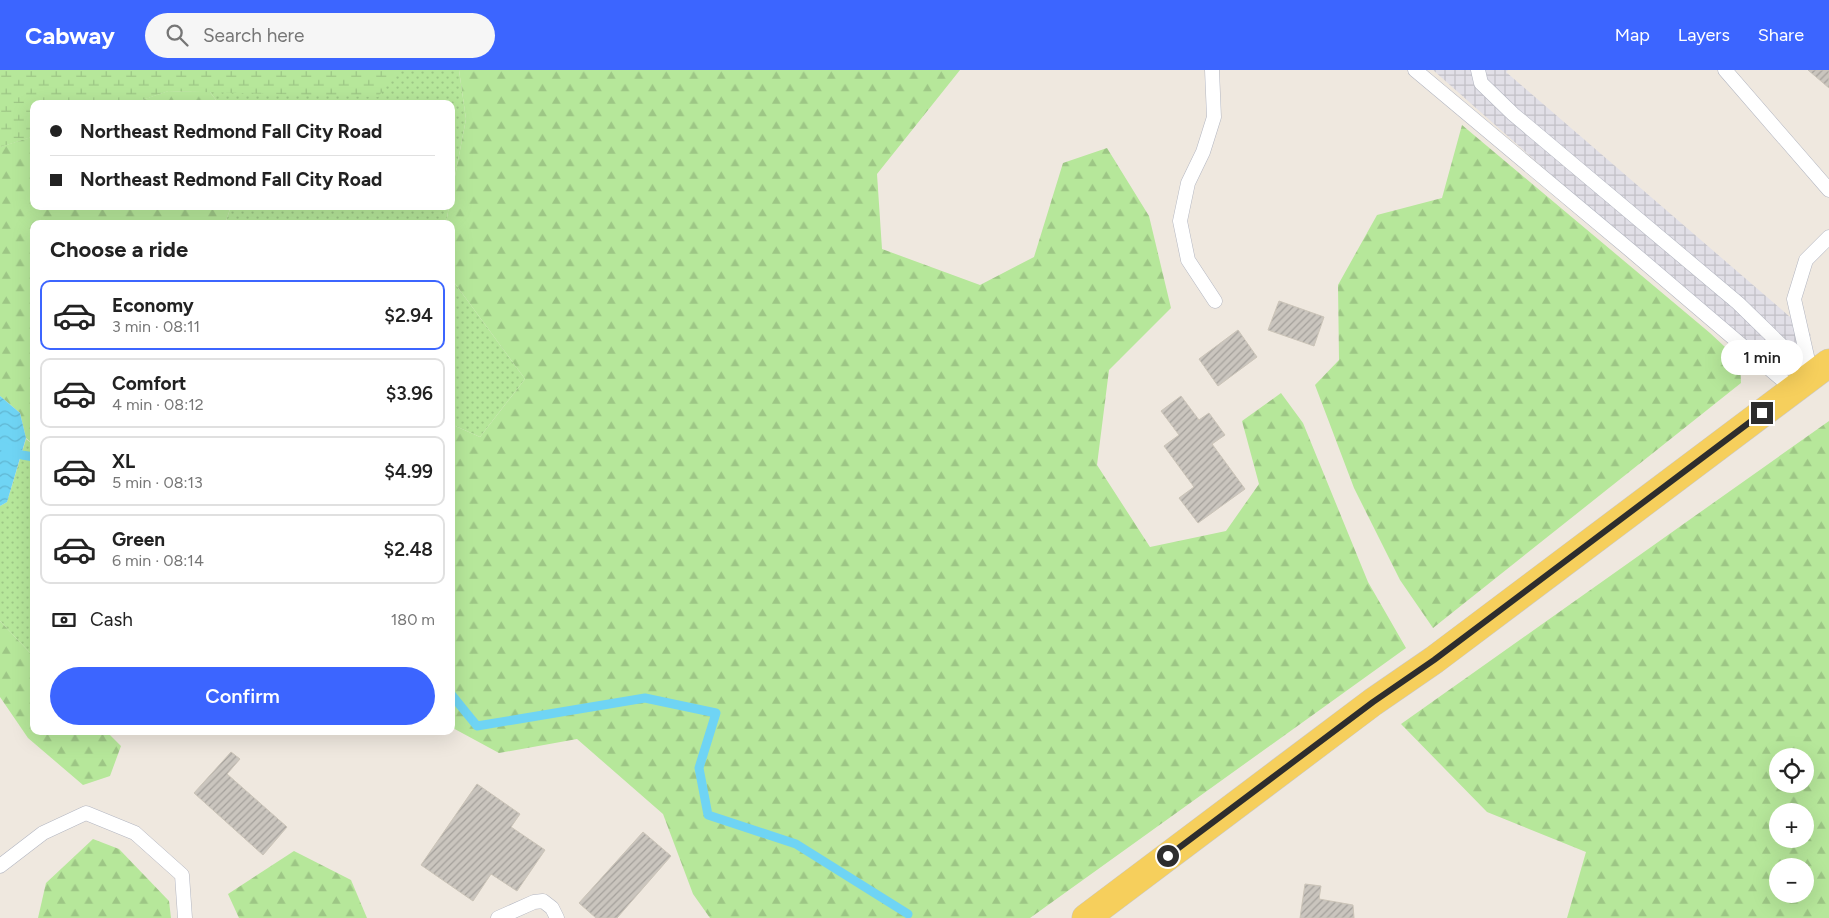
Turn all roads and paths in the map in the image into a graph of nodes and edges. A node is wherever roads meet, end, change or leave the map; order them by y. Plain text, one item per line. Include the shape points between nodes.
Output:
1 (1212, 70) edge
2 (1415, 70) edge
3 (1478, 70) edge
4 (1733, 73) edge
5 (1829, 190) edge
6 (1829, 237) edge
7 (1215, 301) dead end
8 (1811, 376) edge
9 (0, 866) edge
10 (185, 918) edge
11 (498, 918) edge
12 (557, 918) edge
13 (1086, 918) edge

1 - 7 lane via 1214,117 1203,152 1188,183 1180,221 1188,260
2 - 8 lane via 1630,250
3 - 8 lane via 1481,83 1513,114 1738,303
4 - 5 lane
6 - 8 lane via 1806,260 1794,298
8 - 13 main road
9 - 10 lane via 43,832 86,813 135,833 182,875
11 - 12 lane via 542,901 552,908

